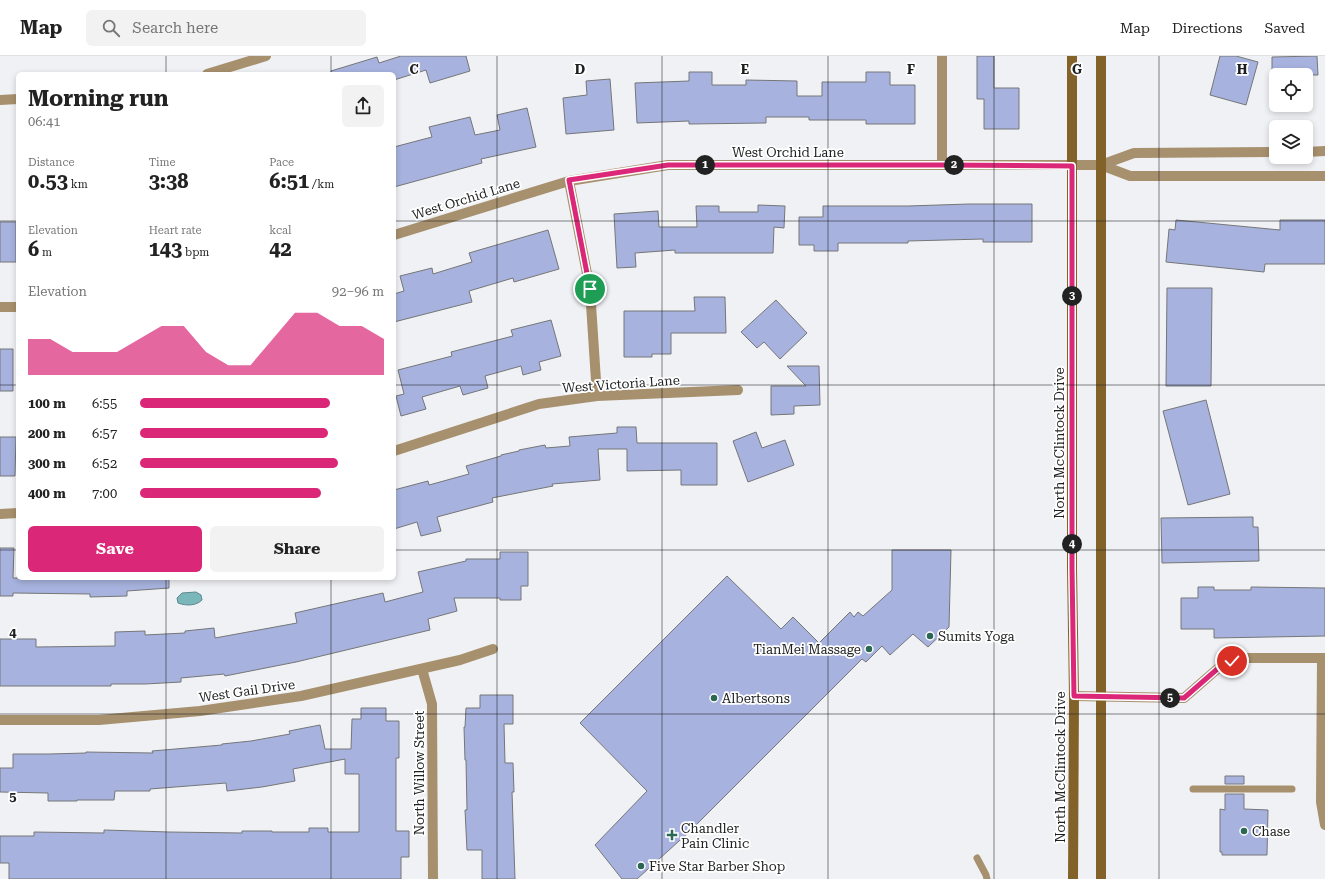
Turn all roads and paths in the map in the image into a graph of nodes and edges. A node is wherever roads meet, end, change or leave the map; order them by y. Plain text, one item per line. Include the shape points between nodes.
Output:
1 (266, 56) edge
2 (942, 56) edge
3 (1072, 56) edge
4 (1101, 56) edge
5 (214, 72) edge
6 (16, 99) edge
7 (0, 100) edge
8 (1325, 151) edge
9 (1269, 152) edge
10 (1313, 152) edge
11 (942, 165) junction
12 (1101, 165) junction
13 (1072, 166) junction
14 (1325, 176) edge
15 (569, 180) junction
16 (396, 234) edge
17 (0, 307) edge
18 (16, 307) edge
19 (738, 390) dead end
20 (597, 396) junction
21 (396, 450) edge
22 (16, 513) edge
23 (0, 514) edge
24 (493, 649) dead end
25 (1324, 658) edge
26 (422, 669) junction
27 (1074, 696) junction
28 (1102, 697) junction
29 (0, 720) edge
30 (1193, 789) dead end
31 (1292, 789) dead end
32 (1325, 825) edge
33 (977, 858) dead end
34 (433, 879) edge
35 (987, 879) edge
36 (1073, 879) edge
37 (1101, 879) edge

1 - 5 street
2 - 11 street
3 - 13 main road, North McClintock Drive
4 - 12 main road
6 - 7 street
8 - 10 street
9 - 12 street via 1134,153
11 - 13 street, West Orchid Lane
11 - 15 street, West Orchid Lane via 668,165
12 - 13 street, West Orchid Lane
12 - 14 street via 1130,176
12 - 28 main road
13 - 27 main road, North McClintock Drive
15 - 16 street, West Orchid Lane
15 - 20 street via 590,289
17 - 18 street
19 - 20 street, West Victoria Lane
20 - 21 street, West Victoria Lane via 539,404
22 - 23 street
24 - 26 street, West Gail Drive
25 - 28 street via 1244,658 1223,664 1184,698
25 - 32 street via 1321,802
26 - 29 street, West Gail Drive via 301,696 200,711 99,720
26 - 34 street, North Willow Street via 432,704
27 - 28 street
27 - 36 main road, North McClintock Drive
28 - 37 main road
30 - 31 lane
33 - 35 lane

